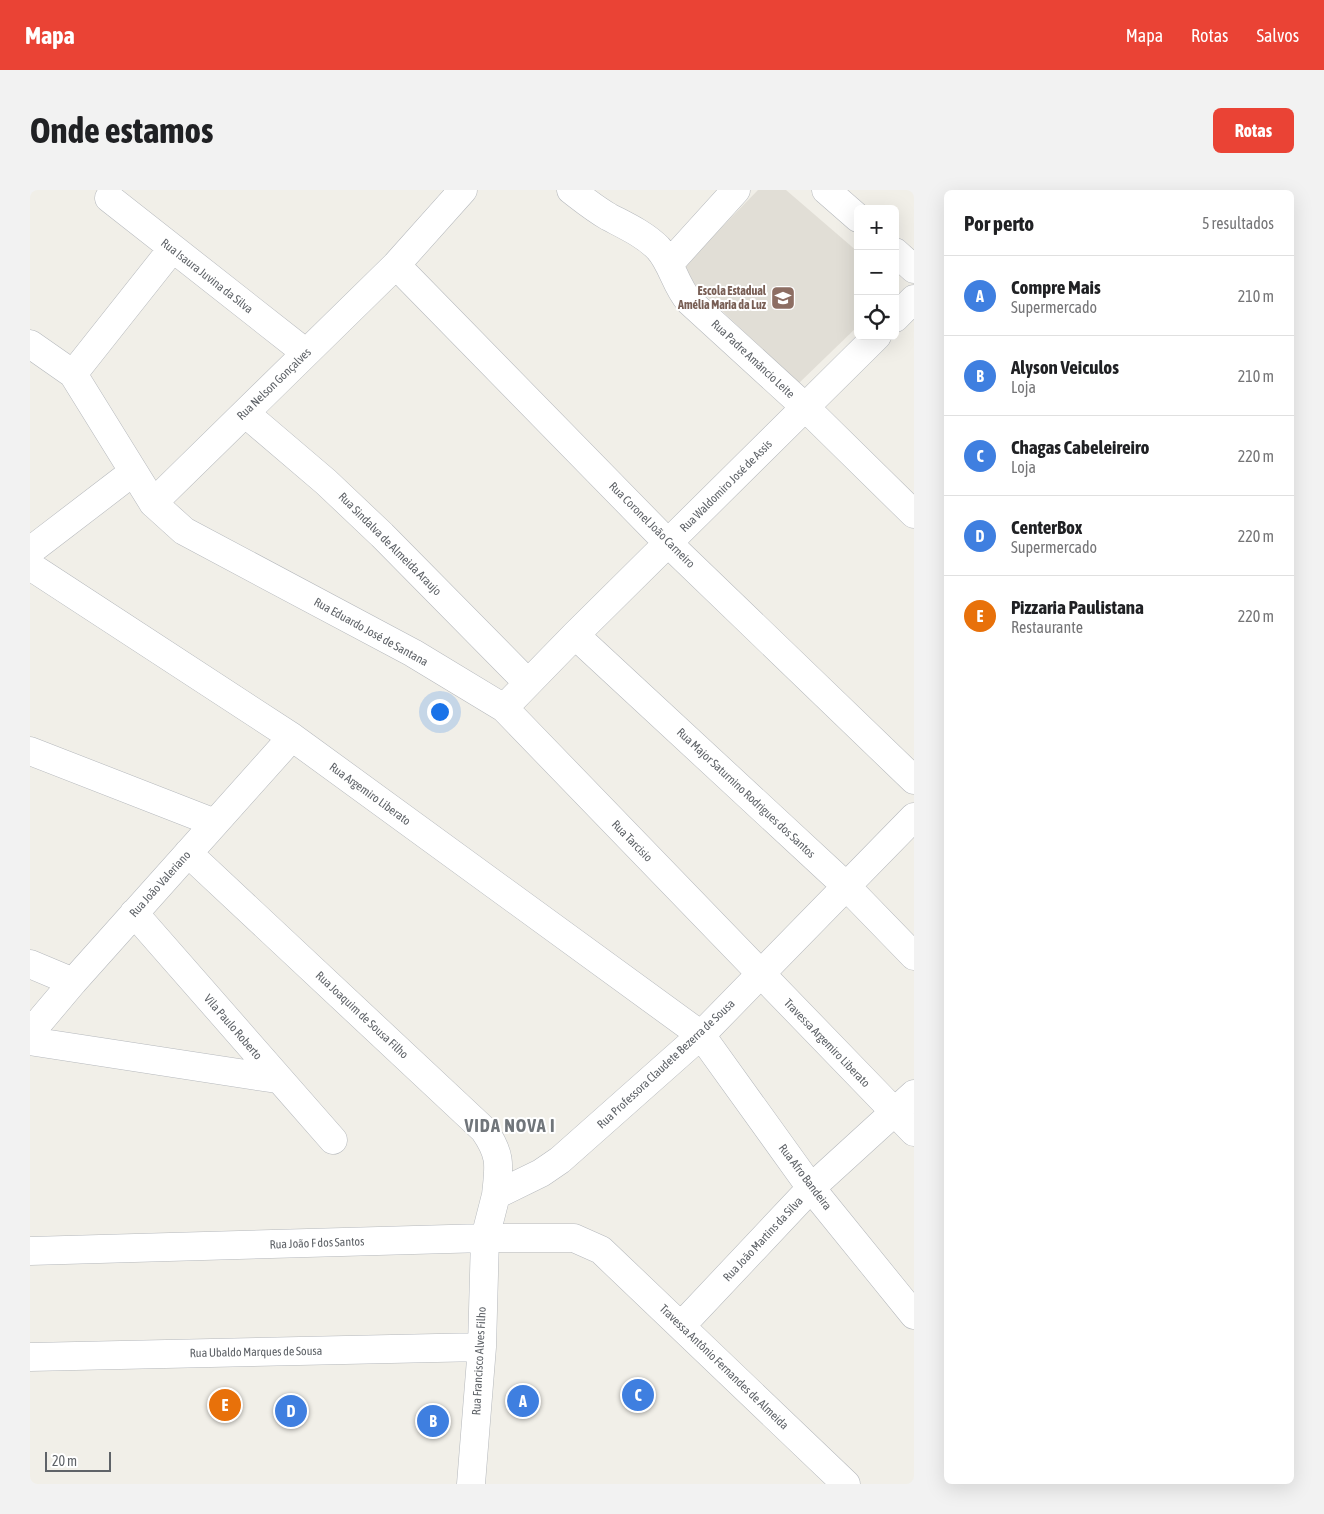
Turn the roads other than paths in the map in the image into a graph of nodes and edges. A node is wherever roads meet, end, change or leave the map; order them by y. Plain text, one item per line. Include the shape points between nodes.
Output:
1 (463, 190) edge
2 (572, 190) edge
3 (736, 190) edge
4 (826, 190) edge
5 (109, 198) dead end
6 (854, 214) edge
7 (172, 249) junction
8 (899, 255) edge
9 (669, 264) junction
10 (396, 265) junction
11 (914, 268) edge
12 (914, 299) edge
13 (899, 314) edge
14 (873, 340) edge
15 (30, 344) edge
16 (306, 353) junction
17 (73, 374) junction
18 (805, 407) junction
19 (245, 413) junction
20 (133, 472) junction
21 (153, 503) junction
22 (914, 514) edge
23 (668, 543) junction
24 (30, 551) edge
25 (30, 566) edge
26 (575, 635) junction
27 (528, 683) junction
28 (504, 708) junction
29 (292, 737) junction
30 (30, 751) edge
31 (914, 780) edge
32 (914, 817) edge
33 (215, 823) junction
34 (188, 853) junction
35 (846, 886) junction
36 (134, 913) junction
37 (914, 956) edge
38 (30, 964) edge
39 (761, 975) junction
40 (73, 982) junction
41 (30, 1033) edge
42 (701, 1035) junction
43 (30, 1041) edge
44 (277, 1079) junction
45 (914, 1094) edge
46 (894, 1112) junction
47 (914, 1132) edge
48 (333, 1140) dead end
49 (811, 1188) junction
50 (496, 1196) junction
51 (485, 1238) junction
52 (601, 1250) joint
53 (30, 1251) edge
54 (914, 1315) edge
55 (681, 1326) junction
56 (482, 1347) junction
57 (30, 1357) edge
58 (471, 1484) edge
59 (846, 1484) edge

1 - 10 street, Rua Nelson Gonçalves
2 - 9 street, Rua Padre Amâncio Leite via 590,206 640,233 660,250
3 - 9 street
4 - 6 street
5 - 7 street, Rua Isaura Juvina da Silva
7 - 16 street, Rua Isaura Juvina da Silva
7 - 17 street
8 - 11 street
9 - 18 street, Rua Padre Amâncio Leite via 680,290 689,301
10 - 16 street, Rua Nelson Gonçalves
10 - 23 street, Rua Coronel João Carneiro
12 - 13 street
14 - 18 street, Rua Waldomiro José de Assis
15 - 17 street
16 - 19 street, Rua Nelson Gonçalves
17 - 20 street, Rua Eduardo José de Santana
18 - 22 street, Rua Padre Amâncio Leite
18 - 23 street, Rua Waldomiro José de Assis
19 - 21 street, Rua Nelson Gonçalves
19 - 27 street, Rua Sindalva de Almeida Araujo via 382,535
20 - 21 street, Rua Eduardo José de Santana
20 - 24 street
21 - 28 street, Rua Eduardo José de Santana via 184,531 413,653
23 - 26 street, Rua Waldomiro José de Assis
23 - 31 street, Rua Coronel João Carneiro
25 - 29 street, Rua Argemiro Liberato
26 - 27 street
26 - 35 street, Rua Major Saturnino Rodrigues dos Santos
27 - 28 street
28 - 39 street, Rua Tarcisio
29 - 33 street, Rua João Valeriano
29 - 42 street, Rua Argemiro Liberato
30 - 33 street
32 - 35 street, Rua Professora Claudete Bezerra de Sousa
33 - 34 street, Rua João Valeriano
34 - 36 street, Rua João Valeriano
34 - 50 street, Rua Joaquim de Sousa Filho via 484,1130 500,1161
35 - 37 street, Rua Major Saturnino Rodrigues dos Santos
35 - 39 street, Rua Professora Claudete Bezerra de Sousa
36 - 40 street, Rua João Valeriano
36 - 44 street, Vila Paulo Roberto
38 - 40 street
39 - 42 street, Rua Professora Claudete Bezerra de Sousa
39 - 46 street, Travessa Argemiro Liberato
40 - 41 street, Rua João Valeriano
42 - 49 street, Rua Afro Bandeira
42 - 50 street, Rua Professora Claudete Bezerra de Sousa via 560,1160
43 - 44 street
44 - 48 street, Vila Paulo Roberto
45 - 46 street, Rua Joāo Martins da Silva
46 - 47 street, Travessa Argemiro Liberato
46 - 49 street, Rua Joāo Martins da Silva
49 - 54 street, Rua Afro Bandeira
49 - 55 street, Rua Joāo Martins da Silva
50 - 51 street
51 - 52 street, Rua João F dos Santos via 574,1238
51 - 53 street, Rua João F dos Santos
51 - 56 street, Rua Francisco Alves Filho
52 - 55 street, Travessa Antônio Fernandes de Almeida
55 - 59 street, Travessa Antônio Fernandes de Almeida
56 - 57 street, Rua Ubaldo Marques de Sousa
56 - 58 street, Rua Francisco Alves Filho

